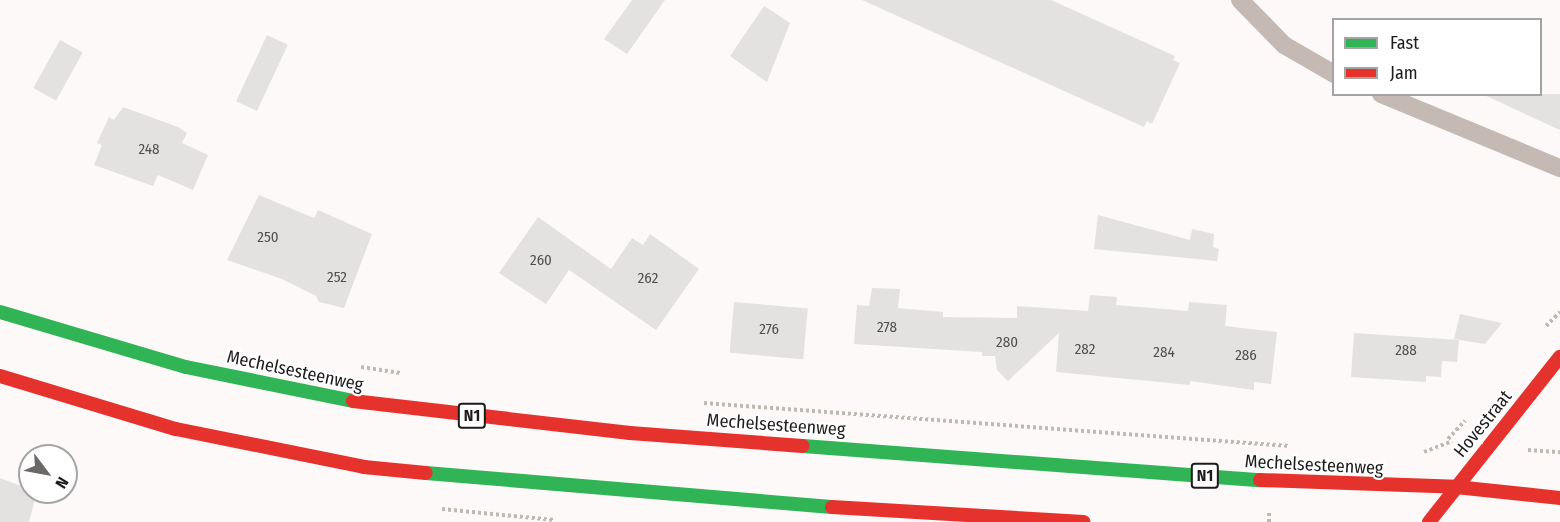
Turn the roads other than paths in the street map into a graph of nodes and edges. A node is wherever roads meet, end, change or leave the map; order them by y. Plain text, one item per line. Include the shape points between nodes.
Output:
1 (1240, 0) edge
2 (1332, 73) edge
3 (1386, 96) edge
4 (1560, 168) edge
5 (0, 312) edge
6 (1560, 357) edge
7 (0, 376) edge
8 (1456, 487) junction
9 (1560, 498) edge
10 (1432, 518) edge
11 (1084, 522) edge

1 - 2 lane via 1284,45
3 - 4 lane
5 - 8 main road, Mechelsesteenweg / N1 via 186,367 370,405 630,433 1348,486
6 - 8 main road, Hovestraat
7 - 11 main road via 176,429 364,467 733,501
8 - 9 main road, Mechelsesteenweg / N1
8 - 10 main road, Hovestraat

